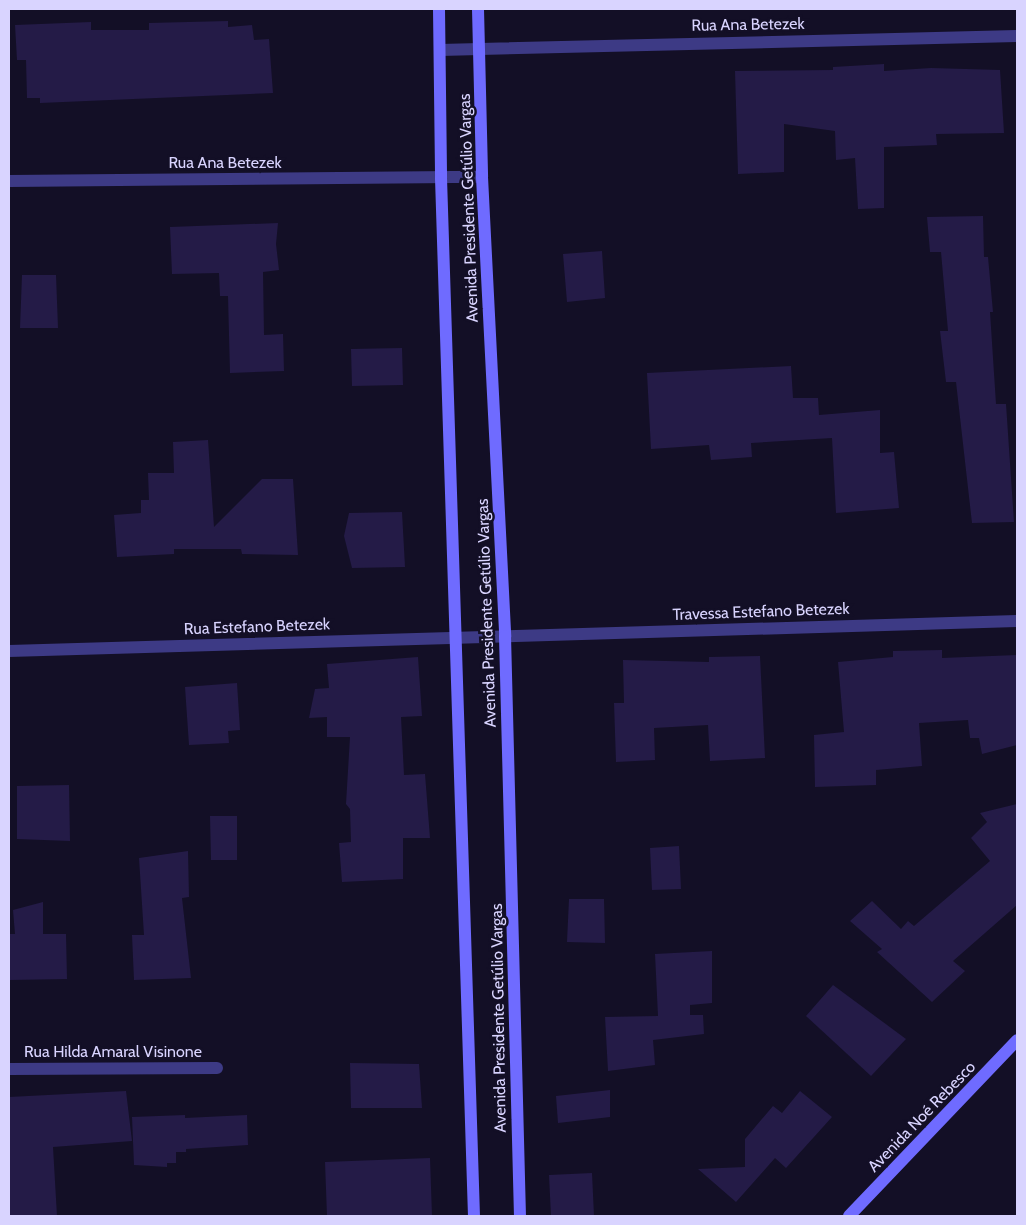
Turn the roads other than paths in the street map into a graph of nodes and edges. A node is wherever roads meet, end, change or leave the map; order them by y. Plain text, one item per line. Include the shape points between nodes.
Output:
1 (439, 9) edge
2 (478, 9) edge
3 (1017, 36) edge
4 (479, 47) junction
5 (440, 50) junction
6 (482, 177) junction
7 (441, 178) junction
8 (9, 181) edge
9 (1017, 621) edge
10 (505, 636) junction
11 (456, 637) junction
12 (9, 651) edge
13 (1017, 1040) edge
14 (217, 1068) dead end
15 (9, 1069) edge
16 (474, 1216) edge
17 (520, 1216) edge
18 (850, 1216) edge

1 - 5 main road, Avenida Presidente Getúlio Vargas
2 - 4 main road, Avenida Presidente Getúlio Vargas
3 - 4 street, Rua Ana Betezek
4 - 5 street, Rua Ana Betezek
4 - 6 main road, Avenida Presidente Getúlio Vargas
5 - 7 main road, Avenida Presidente Getúlio Vargas
6 - 7 street, Rua Ana Betezek
6 - 10 main road, Avenida Presidente Getúlio Vargas
7 - 8 street, Rua Ana Betezek
7 - 11 main road, Avenida Presidente Getúlio Vargas
9 - 10 street, Travessa Estefano Betezek
10 - 11 street, Rua Estefano Betezek
10 - 17 main road, Avenida Presidente Getúlio Vargas
11 - 12 street, Rua Estefano Betezek
11 - 16 main road, Avenida Presidente Getúlio Vargas
13 - 18 main road, Avenida Noé Rebesco
14 - 15 street, Rua Hilda Amaral Visinone

